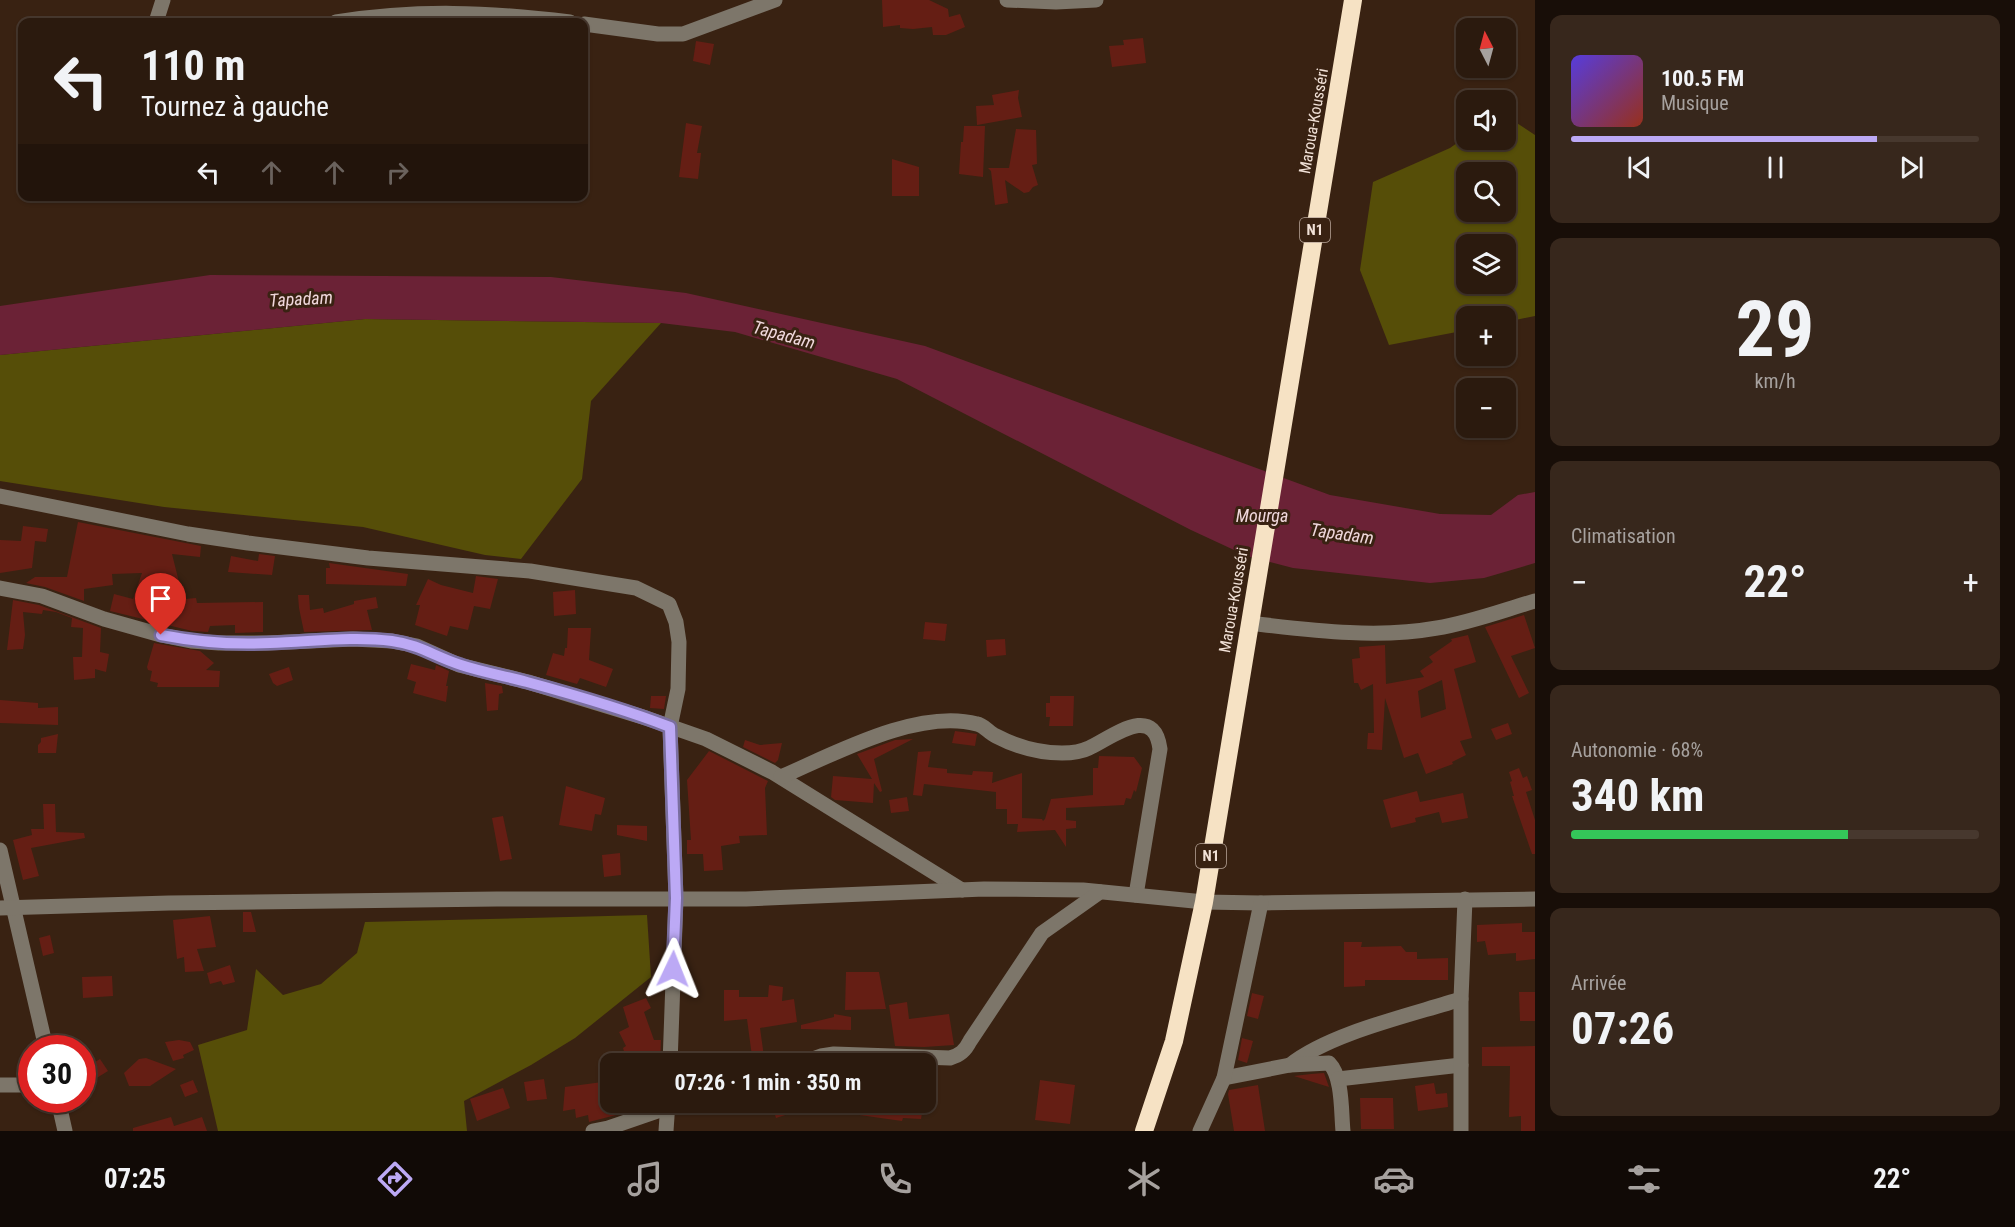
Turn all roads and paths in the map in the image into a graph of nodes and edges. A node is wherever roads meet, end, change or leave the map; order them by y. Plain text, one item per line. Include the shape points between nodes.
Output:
1 (163, 0) edge
2 (775, 0) edge
3 (1007, 0) edge
4 (1096, 0) edge
5 (1353, 0) edge
6 (501, 7) edge
7 (157, 18) edge
8 (361, 18) edge
9 (552, 18) edge
10 (588, 25) edge
11 (0, 496) edge
12 (0, 588) edge
13 (1535, 601) edge
14 (1249, 622) junction
15 (670, 727) junction
16 (781, 777) junction
17 (0, 850) edge
18 (962, 890) junction
19 (1100, 892) junction
20 (1136, 895) junction
21 (676, 898) junction
22 (1465, 899) junction
23 (1535, 899) edge
24 (1204, 902) junction
25 (1261, 903) junction
26 (7, 908) edge
27 (1461, 999) junction
28 (42, 1035) edge
29 (670, 1053) edge
30 (936, 1058) edge
31 (1290, 1065) junction
32 (1461, 1065) junction
33 (1224, 1078) junction
34 (1338, 1079) junction
35 (18, 1084) edge
36 (0, 1085) edge
37 (61, 1113) edge
38 (645, 1113) edge
39 (667, 1113) edge
40 (65, 1131) edge
41 (593, 1131) edge
42 (666, 1131) edge
43 (1144, 1131) edge
44 (1200, 1131) edge
45 (1343, 1131) edge
46 (1461, 1131) edge

1 - 7 street
2 - 10 street via 683,34
3 - 4 street
5 - 14 highway, Maroua-Kousséri / N1
6 - 8 street
6 - 9 street
11 - 15 street via 248,543 368,558 530,571 636,588 669,604 676,622 678,689
12 - 15 street via 42,596 105,619 191,641 353,639 417,646 459,665 528,682
13 - 14 street via 1439,628 1404,632 1302,629
14 - 24 highway, Maroua-Kousséri / N1
15 - 16 street via 718,744
15 - 21 street
16 - 18 street
16 - 20 street via 875,736 948,721 979,724 1022,748 1063,753 1086,750 1136,725 1146,726 1158,738 1160,749
17 - 26 street
18 - 19 street
18 - 21 street
19 - 20 street
19 - 30 street via 1042,933 966,1050 958,1056
20 - 24 street
21 - 26 street
21 - 29 street
22 - 23 street
22 - 25 street
22 - 27 street
24 - 25 street
24 - 43 highway, Maroua-Kousséri / N1 via 1174,1041
25 - 33 street
26 - 28 street
27 - 31 street via 1351,1034
27 - 32 street
31 - 33 street
31 - 34 street via 1329,1064
32 - 34 street
32 - 46 street
33 - 44 street
34 - 45 street
35 - 36 street
37 - 40 street
38 - 41 street
39 - 42 street

